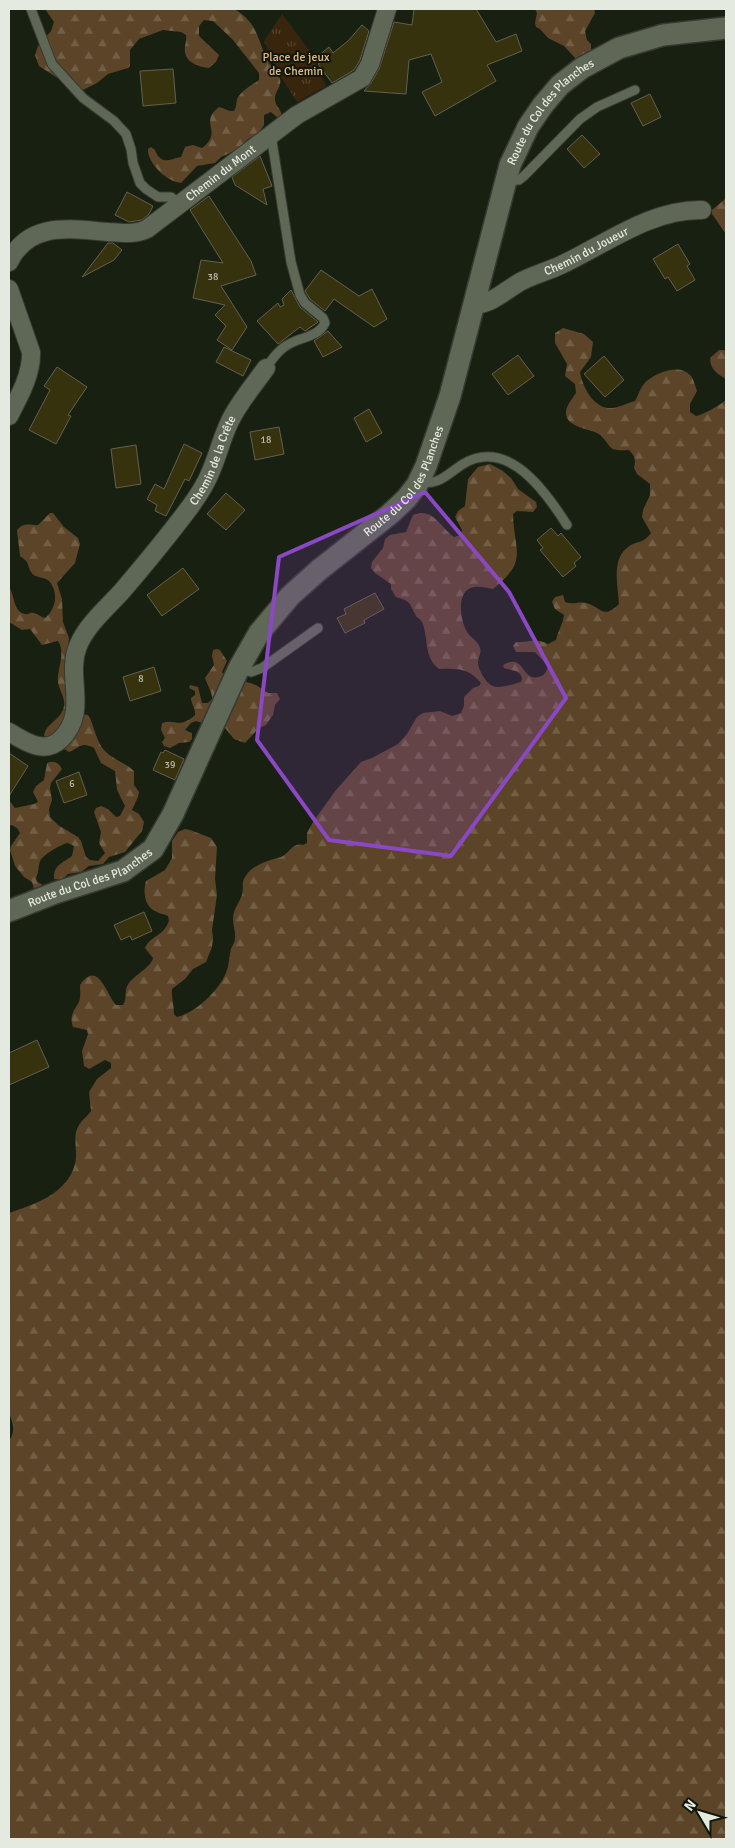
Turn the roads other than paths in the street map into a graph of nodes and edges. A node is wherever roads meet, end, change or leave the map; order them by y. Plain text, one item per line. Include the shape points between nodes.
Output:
1 (31, 9) edge
2 (387, 9) edge
3 (726, 28) edge
4 (635, 90) dead end
5 (271, 135) junction
6 (505, 181) junction
7 (179, 204) junction
8 (702, 210) dead end
9 (9, 262) edge
10 (9, 289) edge
11 (474, 305) junction
12 (266, 368) joint
13 (9, 416) edge
14 (418, 482) junction
15 (567, 524) dead end
16 (318, 628) dead end
17 (238, 669) junction
18 (9, 732) edge
19 (9, 911) edge

1 - 7 lane via 52,64 83,98 126,134 140,183 158,197 171,197
2 - 5 street, Chemin du Mont via 370,64 362,78 297,115
3 - 6 street, Route du Col des Planches via 647,38 619,48 582,68 553,92 534,117
4 - 6 lane via 597,107 580,119 524,176 519,180
5 - 7 street, Chemin du Mont
5 - 12 lane, Chemin de la Crête via 291,262 300,295 325,323 316,334 290,343 276,353
6 - 11 street, Route du Col des Planches
7 - 9 street, Chemin du Mont via 153,225 138,232 47,231 27,239
8 - 11 street, Chemin du Joueur via 686,209 645,222 522,281 497,298
10 - 13 street via 31,359 29,373
11 - 14 street, Route du Col des Planches via 447,404
12 - 18 street, Chemin de la Crête via 230,419 211,471 198,494 78,645 74,663 76,704 66,733 56,743 43,747
14 - 15 lane via 430,484 472,460 496,457 520,469 539,486
14 - 17 street, Route du Col des Planches via 390,514 290,596 259,633
16 - 17 lane via 262,668 251,672
17 - 19 street, Route du Col des Planches via 174,814 153,849 123,870

